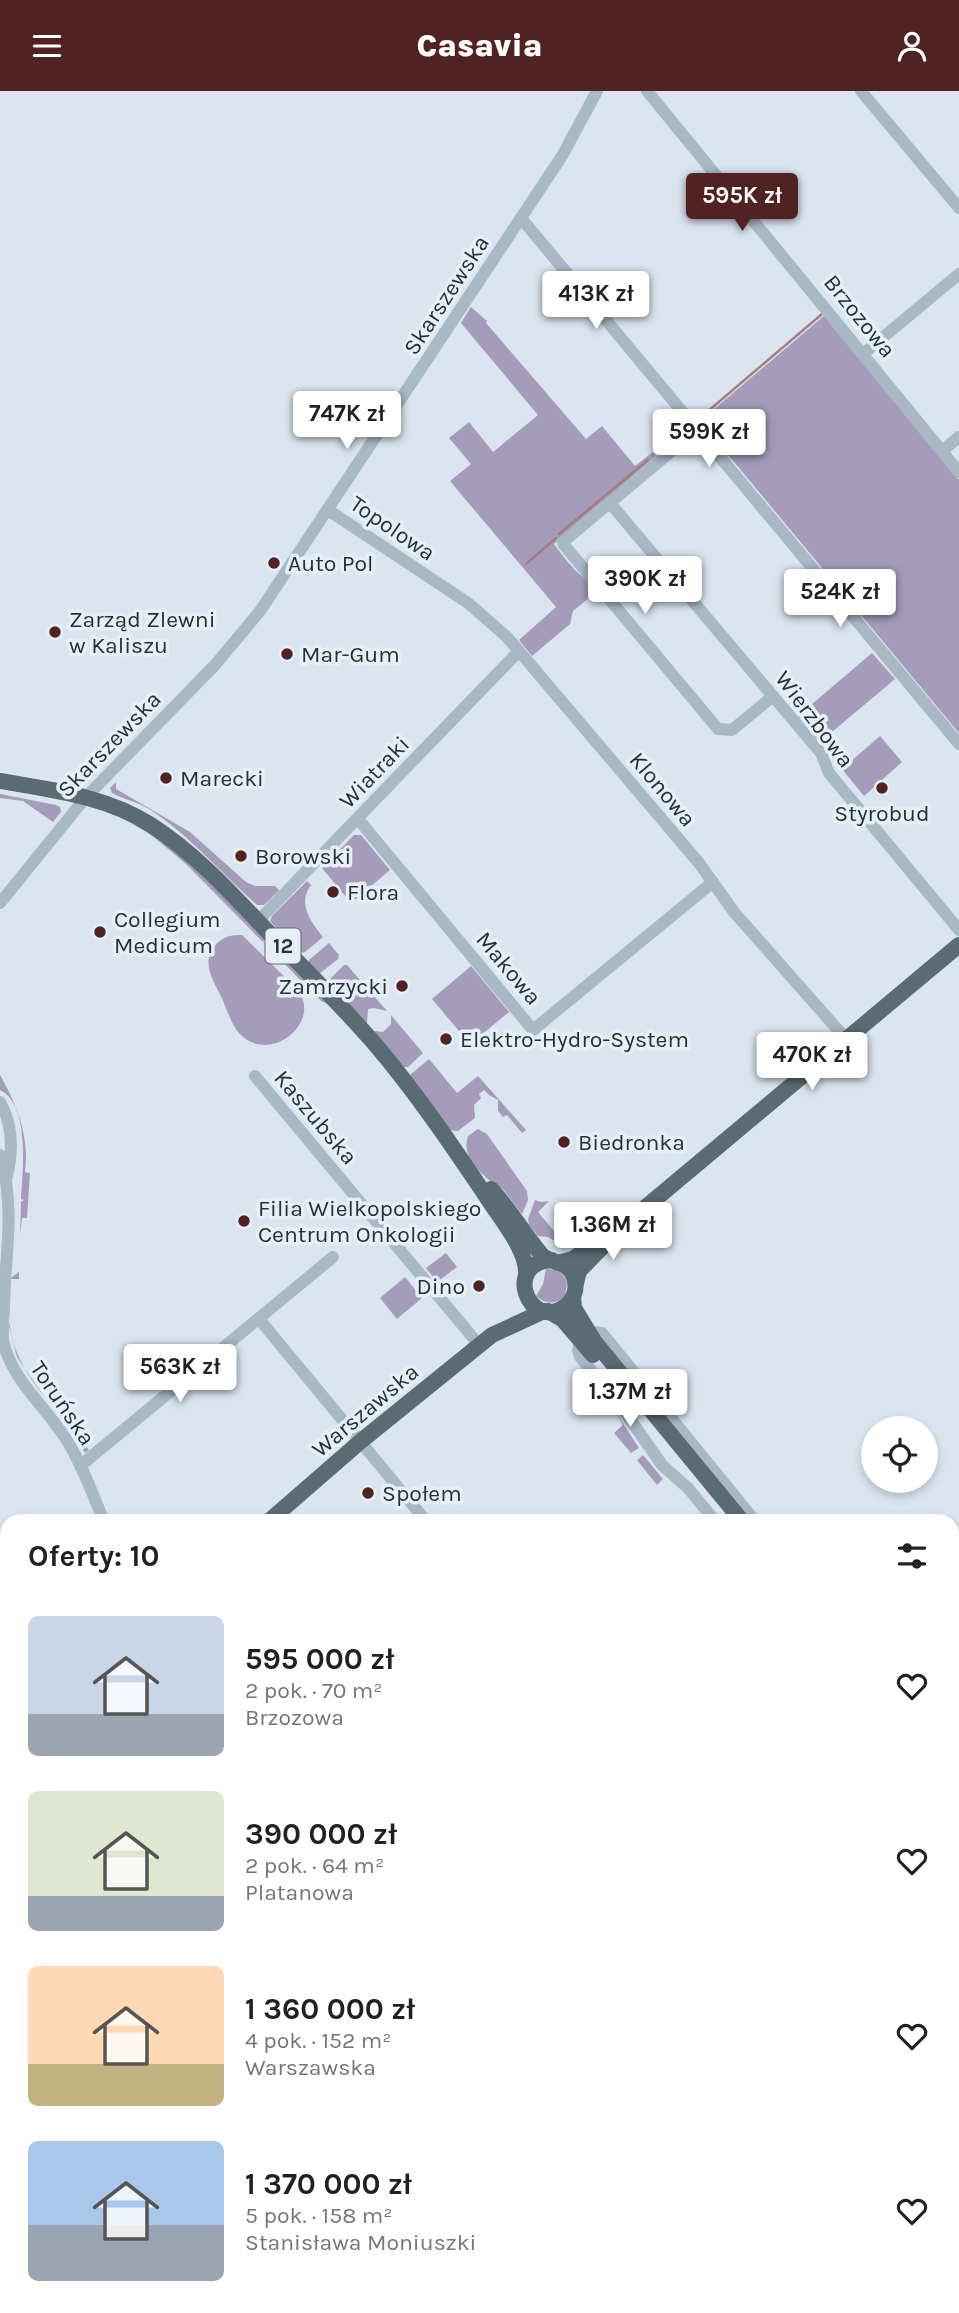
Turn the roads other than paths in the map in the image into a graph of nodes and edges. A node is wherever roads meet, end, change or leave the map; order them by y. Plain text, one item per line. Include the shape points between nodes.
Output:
1 (597, 91) edge
2 (647, 91) edge
3 (861, 91) edge
4 (959, 208) edge
5 (522, 218) junction
6 (959, 274) edge
7 (863, 353) junction
8 (698, 429) junction
9 (959, 437) edge
10 (942, 451) junction
11 (959, 472) edge
12 (610, 503) junction
13 (328, 510) junction
14 (434, 581) joint
15 (519, 651) junction
16 (773, 696) junction
17 (959, 744) edge
18 (0, 781) edge
19 (86, 797) junction
20 (358, 818) junction
21 (713, 882) junction
22 (0, 903) edge
23 (258, 921) junction
24 (959, 930) edge
25 (959, 945) edge
26 (846, 1039) junction
27 (255, 1076) dead end
28 (0, 1102) edge
29 (5, 1137) edge
30 (0, 1155) edge
31 (461, 1158) junction
32 (6, 1180) junction
33 (622, 1227) junction
34 (333, 1257) dead end
35 (556, 1261) junction
36 (526, 1275) junction
37 (575, 1290) junction
38 (525, 1293) junction
39 (546, 1311) junction
40 (259, 1318) junction
41 (584, 1335) junction
42 (486, 1340) junction
43 (5, 1365) edge
44 (361, 1441) junction
45 (80, 1466) junction
46 (101, 1514) edge
47 (277, 1514) edge
48 (420, 1514) edge
49 (709, 1514) edge
50 (724, 1514) edge
51 (736, 1514) edge
52 (749, 1514) edge

1 - 5 street, Skarszewska
2 - 7 street, Brzozowa
3 - 4 street
5 - 8 street
5 - 13 street, Skarszewska
6 - 7 street
7 - 10 street, Brzozowa
8 - 12 street
8 - 17 street
9 - 10 street
10 - 11 street, Brzozowa
12 - 16 street, Wierzbowa
12 - 16 street via 564,545 718,729 732,730
13 - 14 street, Topolowa
13 - 19 street, Skarszewska via 235,642
14 - 15 street, Klonowa via 481,613
15 - 20 street, Wiatraki
15 - 21 street, Klonowa
16 - 24 street, Wierzbowa via 821,753 829,773
18 - 19 main road, 12
19 - 22 street, Skarszewska
19 - 23 main road, 12 via 128,813 164,834
20 - 21 street, Makowa via 533,1030
20 - 23 street, Wiatraki
21 - 26 street, Klonowa
23 - 31 main road, 12 via 372,1041
25 - 26 main road
26 - 33 main road
27 - 42 street, Kaszubska
28 - 29 street
29 - 32 street, Toruńska via 10,1161
30 - 32 street, Toruńska
31 - 35 main road, 12 via 502,1201 542,1256
31 - 36 main road, 12 via 513,1239 526,1264
32 - 43 street, Toruńska via 1,1315
33 - 35 main road via 573,1259
33 - 37 main road via 579,1271
34 - 40 street
35 - 36 main road via 535,1265
35 - 37 main road, 12 via 571,1271
36 - 38 main road, 12
37 - 39 main road via 565,1307
37 - 41 main road via 575,1308
38 - 39 main road via 532,1304
38 - 42 main road, Warszawska
39 - 41 main road
39 - 42 main road, Warszawska
40 - 44 street
40 - 45 street
41 - 49 street via 580,1356 662,1465
41 - 50 main road
41 - 51 main road
41 - 52 street via 602,1333
42 - 44 main road, Warszawska
43 - 45 street, Toruńska via 67,1440
44 - 47 main road, Warszawska
44 - 48 street
45 - 46 street, Toruńska

